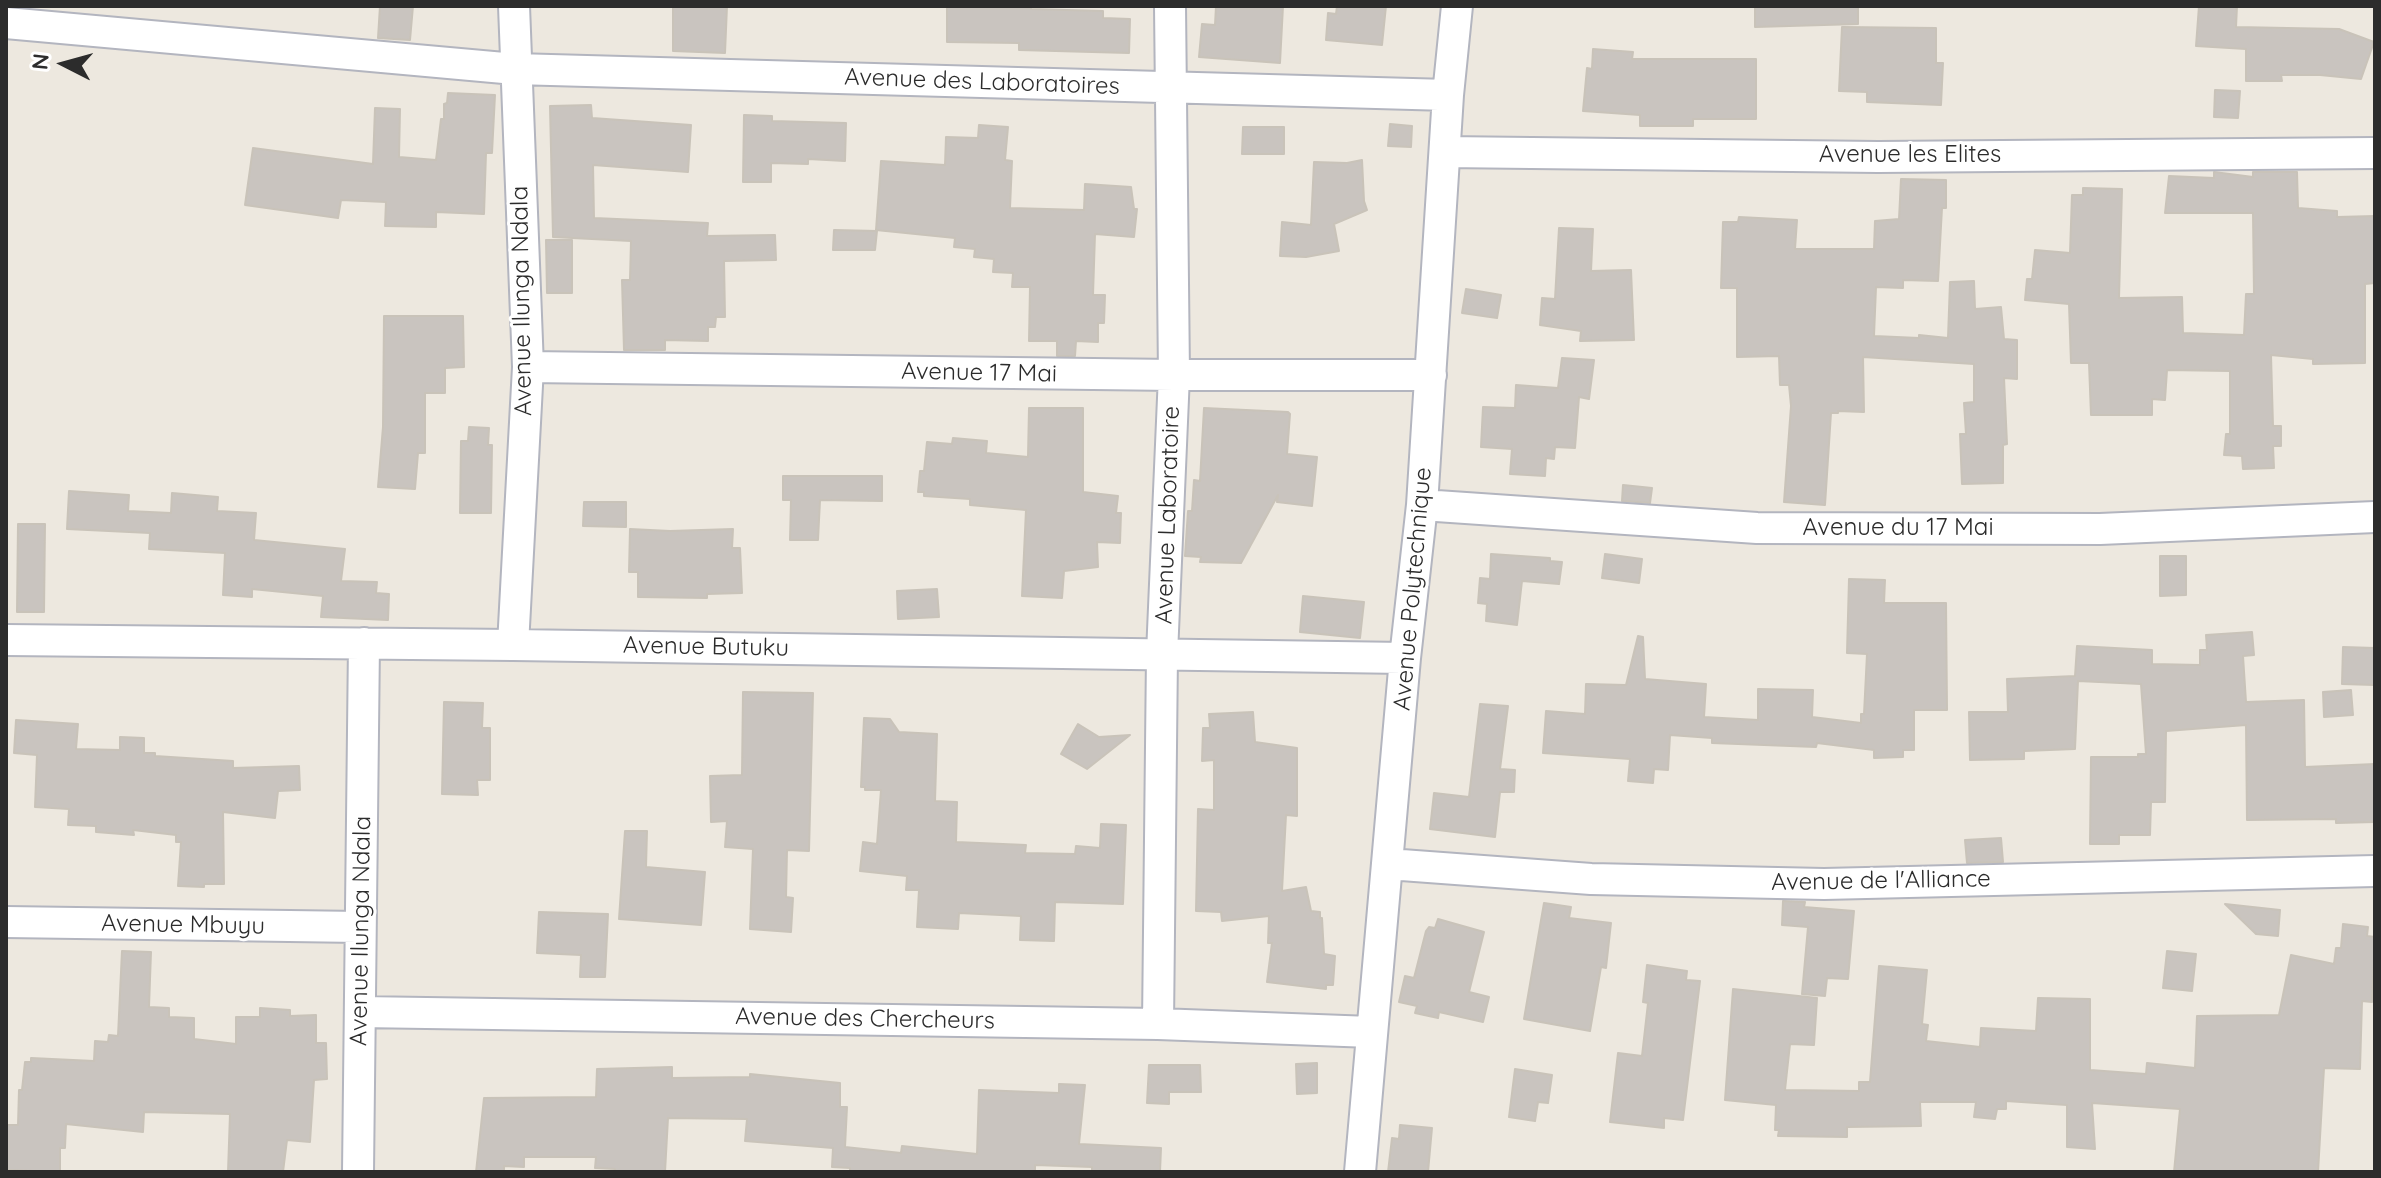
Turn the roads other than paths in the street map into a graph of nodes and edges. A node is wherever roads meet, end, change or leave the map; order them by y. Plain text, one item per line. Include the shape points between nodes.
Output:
1 (514, 6) edge
2 (1170, 6) edge
3 (1457, 6) edge
4 (6, 23) edge
5 (515, 69) junction
6 (1170, 87) junction
7 (1448, 95) junction
8 (1445, 152) junction
9 (2375, 153) edge
10 (528, 367) junction
11 (1174, 375) junction
12 (1431, 375) junction
13 (1422, 505) junction
14 (2375, 517) edge
15 (6, 640) edge
16 (364, 643) junction
17 (513, 645) junction
18 (1162, 654) junction
19 (1405, 658) junction
20 (1388, 864) junction
21 (2375, 871) edge
22 (6, 922) edge
23 (360, 927) junction
24 (360, 1012) junction
25 (1158, 1024) junction
26 (1371, 1032) junction
27 (358, 1172) edge
28 (1360, 1172) edge

1 - 5 street, Avenue Ilunga Ndala
2 - 6 street, Avenue Laboratoire
3 - 7 street, Avenue Polytechnique
4 - 5 street, Avenue des Laboratoires
5 - 6 street, Avenue des Laboratoires
5 - 10 street, Avenue Ilunga Ndala
6 - 7 street, Avenue des Laboratoires
6 - 11 street, Avenue Laboratoire
7 - 8 street, Avenue Polytechnique
8 - 9 street, Avenue les Elites via 1878,157
8 - 12 street, Avenue Polytechnique
10 - 11 street, Avenue 17 Mai
10 - 17 street, Avenue Ilunga Ndala
11 - 12 street, Avenue 17 Mai
11 - 18 street, Avenue Laboratoire
12 - 13 street, Avenue Polytechnique
13 - 14 street, Avenue du 17 Mai via 1757,528 2100,529
13 - 19 street, Avenue Polytechnique
15 - 16 street, Avenue Butuku
16 - 17 street, Avenue Butuku
16 - 23 street, Avenue Ilunga Ndala
17 - 18 street, Avenue Butuku
18 - 19 street, Avenue Butuku
18 - 25 street, Avenue Laboratoire
19 - 20 street, Avenue Polytechnique
20 - 21 street, Avenue de l'Alliance via 1591,879 1824,884
20 - 26 street, Avenue Polytechnique
22 - 23 street, Avenue Mbuyu
23 - 24 street, Avenue Ilunga Ndala
24 - 25 street, Avenue des Chercheurs
24 - 27 street, Avenue Ilunga Ndala
25 - 26 street, Avenue des Chercheurs
26 - 28 street, Avenue Polytechnique

